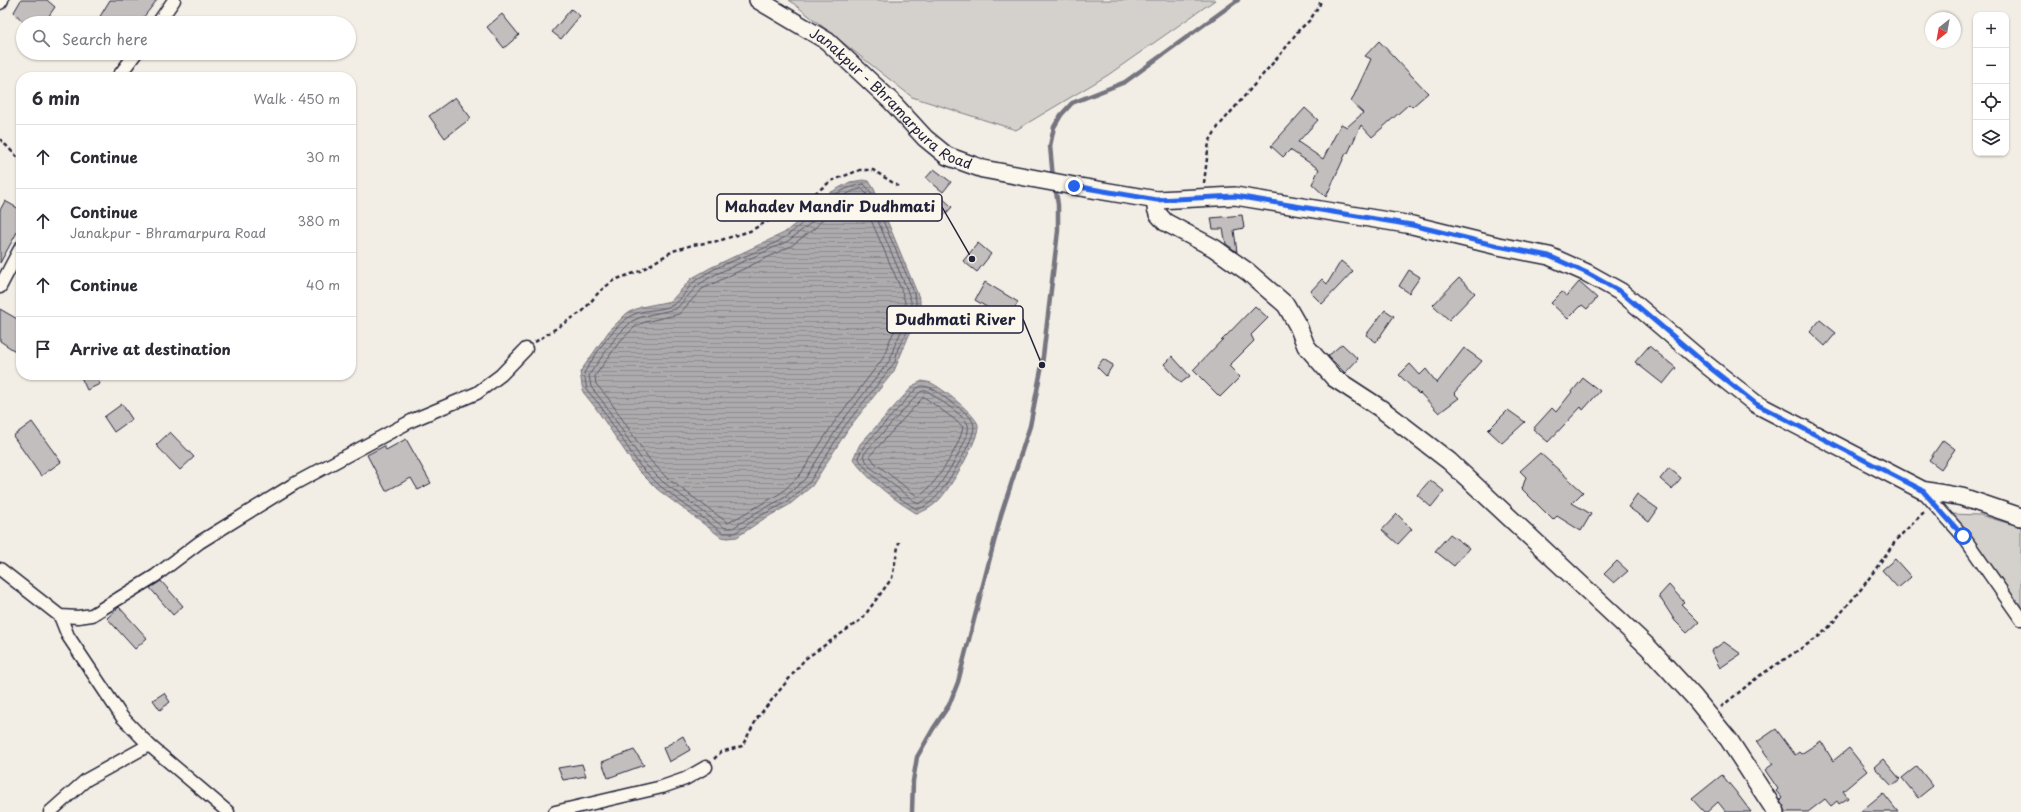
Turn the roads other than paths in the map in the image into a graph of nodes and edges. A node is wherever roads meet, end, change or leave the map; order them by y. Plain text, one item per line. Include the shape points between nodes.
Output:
1 (2, 0) edge
2 (174, 0) edge
3 (758, 0) edge
4 (0, 3) edge
5 (163, 16) edge
6 (131, 60) edge
7 (122, 72) edge
8 (1157, 200) junction
9 (16, 257) edge
10 (0, 287) edge
11 (526, 349) road end
12 (1927, 497) junction
13 (2021, 517) edge
14 (0, 569) edge
15 (60, 616) junction
16 (2021, 619) edge
17 (149, 745) junction
18 (706, 767) road end
19 (50, 812) edge
20 (228, 812) edge
21 (555, 812) edge
22 (1776, 812) edge

1 - 4 street
2 - 5 street
3 - 8 street, Janakpur - Bhramarpura Road via 827,41 891,101 925,138 947,156 984,169
6 - 7 street
8 - 12 street via 1235,196 1404,224 1549,256 1621,292 1756,404
8 - 22 street via 1158,214 1165,222 1214,248 1271,290 1286,305 1306,346 1334,378 1380,408 1449,461 1648,647 1729,740
9 - 10 street
11 - 15 street via 501,375 477,393 413,420 294,484 200,542 155,576 92,615
12 - 13 street via 1962,497
12 - 16 street via 1963,536
14 - 15 street
15 - 17 street via 68,636 95,675 104,693 122,717
17 - 19 street via 86,780
17 - 20 street
18 - 21 street via 685,779 662,787

